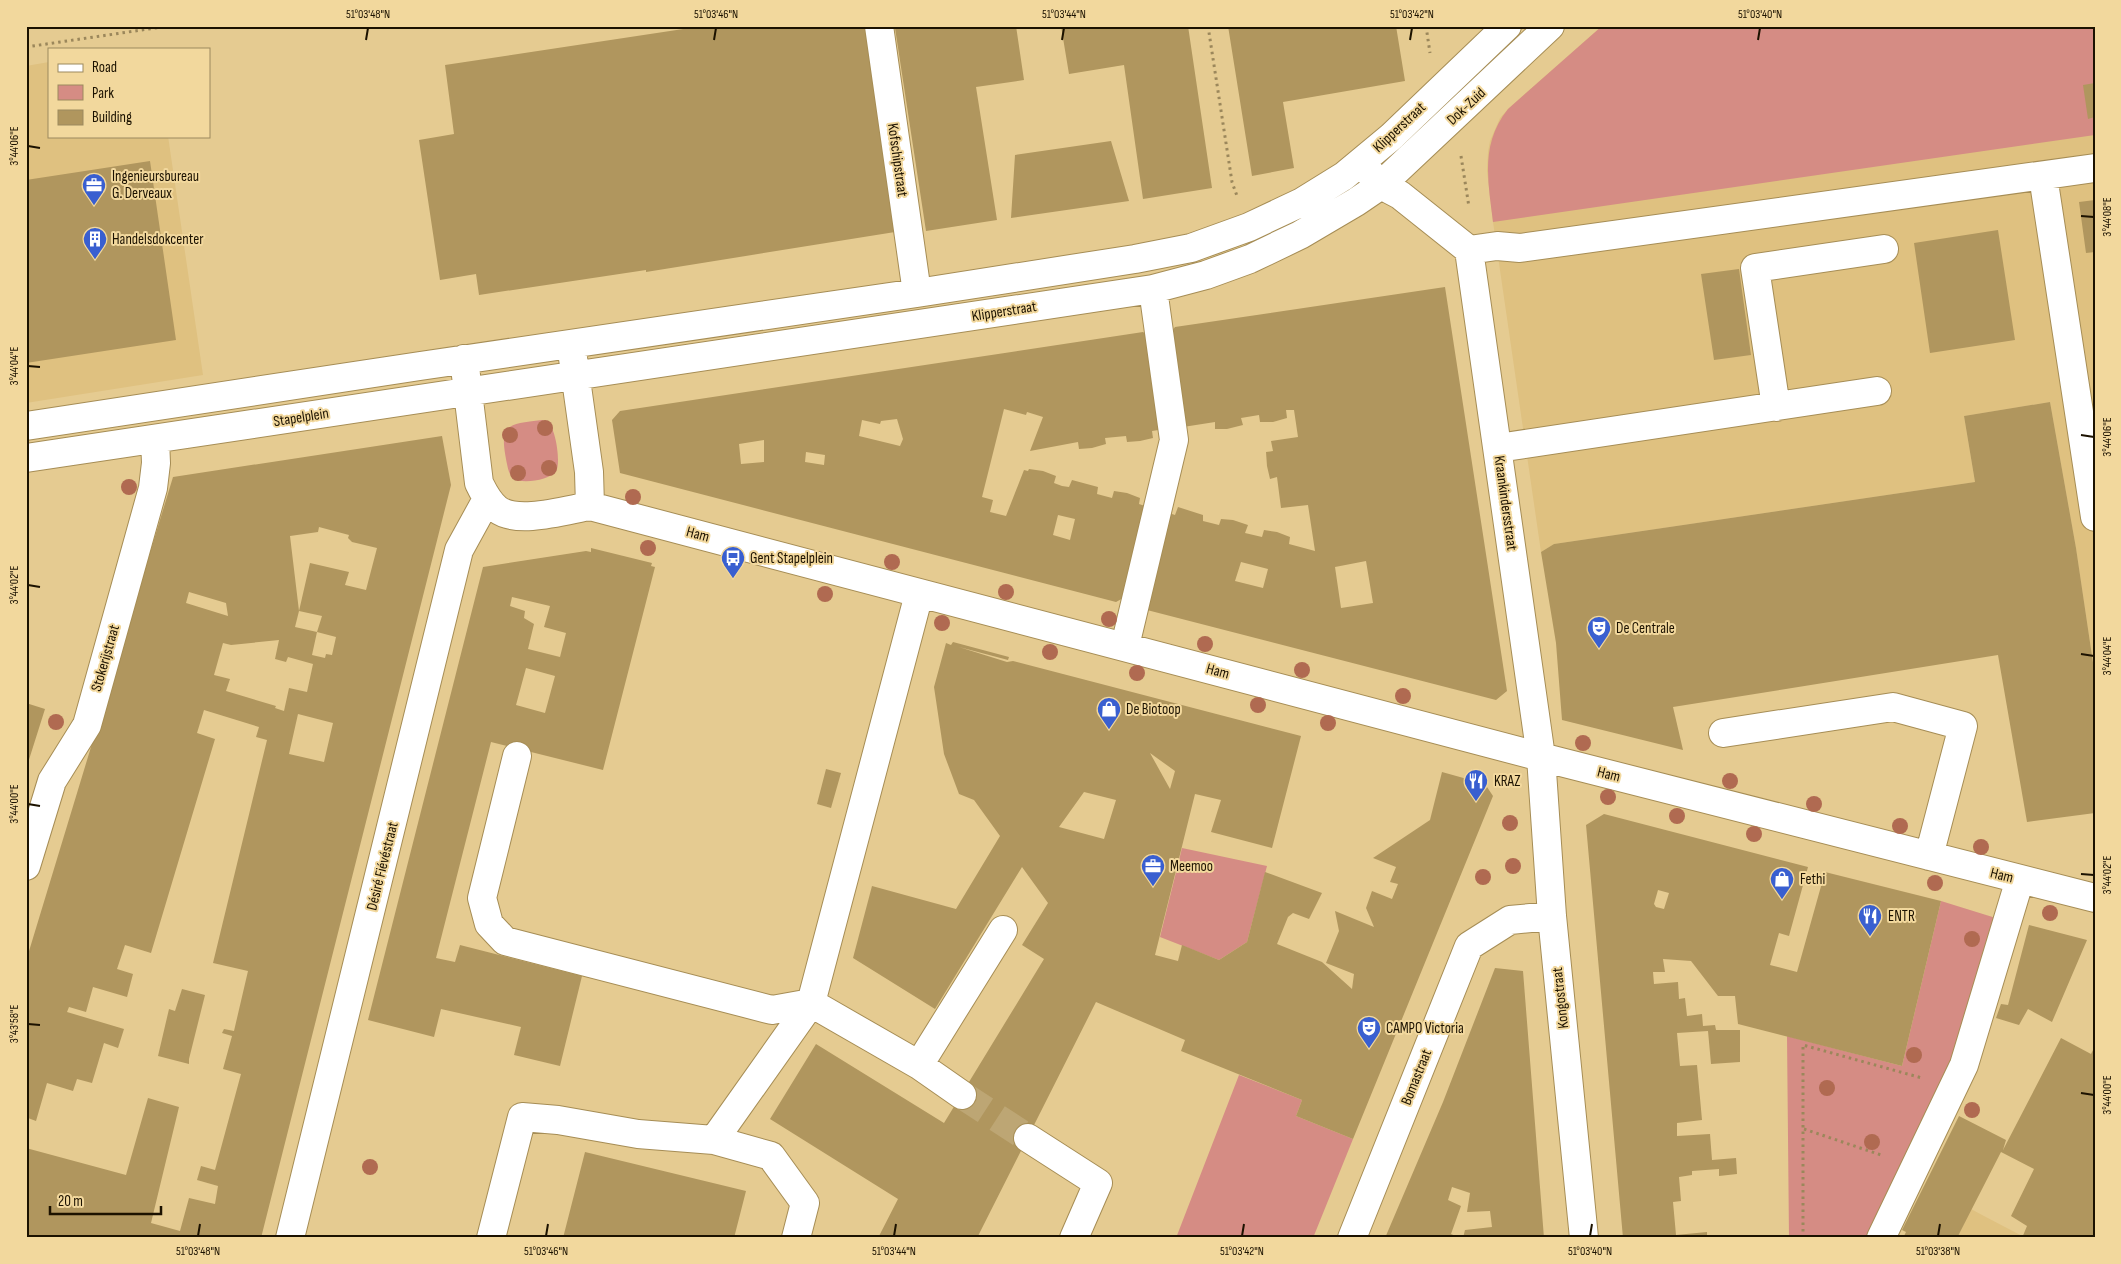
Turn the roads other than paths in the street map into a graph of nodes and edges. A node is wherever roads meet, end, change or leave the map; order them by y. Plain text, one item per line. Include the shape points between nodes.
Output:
1 (879, 26) edge
2 (1506, 26) edge
3 (1550, 26) edge
4 (1438, 90) joint
5 (1360, 162) junction
6 (2095, 168) edge
7 (2043, 176) junction
8 (1381, 185) junction
9 (1884, 249) dead end
10 (1469, 250) junction
11 (1153, 289) junction
12 (917, 294) junction
13 (571, 344) junction
14 (464, 359) junction
15 (575, 376) junction
16 (327, 380) junction
17 (1877, 391) dead end
18 (468, 393) junction
19 (1776, 407) junction
20 (332, 413) junction
21 (26, 426) edge
22 (155, 439) junction
23 (1498, 448) junction
24 (26, 458) edge
25 (487, 499) junction
26 (590, 506) junction
27 (2095, 517) edge
28 (919, 594) junction
29 (1125, 646) junction
30 (1723, 733) dead end
31 (517, 756) dead end
32 (1541, 757) junction
33 (34, 817) edge
34 (1929, 856) junction
35 (26, 866) edge
36 (2020, 879) junction
37 (2095, 898) edge
38 (1552, 916) junction
39 (1003, 930) dead end
40 (811, 1003) junction
41 (919, 1065) junction
42 (962, 1095) tunnel mouth
43 (1028, 1138) tunnel mouth
44 (714, 1140) junction
45 (290, 1238) edge
46 (491, 1238) edge
47 (796, 1238) edge
48 (1074, 1238) edge
49 (1352, 1238) edge
50 (1584, 1238) edge
51 (1881, 1238) edge

1 - 12 street, Kofschipstraat
2 - 4 street, Dok-Zuid
3 - 8 street, Dok-Zuid
4 - 5 street, Klipperstraat
5 - 8 street, Klipperstraat
5 - 12 street, Klipperstraat via 1302,202 1249,227 1191,248
6 - 7 street
7 - 10 street via 1530,247 1497,246
7 - 27 street
8 - 10 street via 1400,195
8 - 11 street, Klipperstraat via 1300,235 1250,259
9 - 19 street via 1755,268
10 - 23 street, Kraankindersstraat
11 - 15 street, Klipperstraat
11 - 29 street via 1174,440
12 - 13 street, Klipperstraat
13 - 14 street
13 - 15 street
14 - 16 street
14 - 18 street
15 - 18 street, Stapelplein
15 - 26 street via 589,472
16 - 20 street
16 - 21 street
17 - 19 street
18 - 20 street, Stapelplein
18 - 25 street via 479,483
19 - 23 street
20 - 22 street, Stapelplein
22 - 24 street, Stapelplein
22 - 33 street, Stokerijstraat via 153,488 86,725
23 - 32 street, Kraankindersstraat
25 - 26 street, Ham via 499,510 514,516
25 - 45 street, Désiré Fiévéstraat via 459,550
26 - 28 street, Ham
28 - 29 street, Ham
28 - 40 street
29 - 32 street, Ham
30 - 34 street via 1893,707 1963,726
31 - 40 street via 482,898 489,924 505,941 772,1010
32 - 34 street, Ham
32 - 38 street, Kongostraat
33 - 35 street, Stokerijstraat
34 - 36 street, Ham
36 - 37 street, Ham
36 - 51 street via 1964,1065
38 - 49 street, Bomastraat via 1510,920 1469,946
38 - 50 street, Kongostraat
39 - 41 street
40 - 41 street
40 - 44 street
41 - 42 street
43 - 48 street via 1098,1183
44 - 46 street via 638,1134 522,1117
44 - 47 street via 771,1156 805,1203

